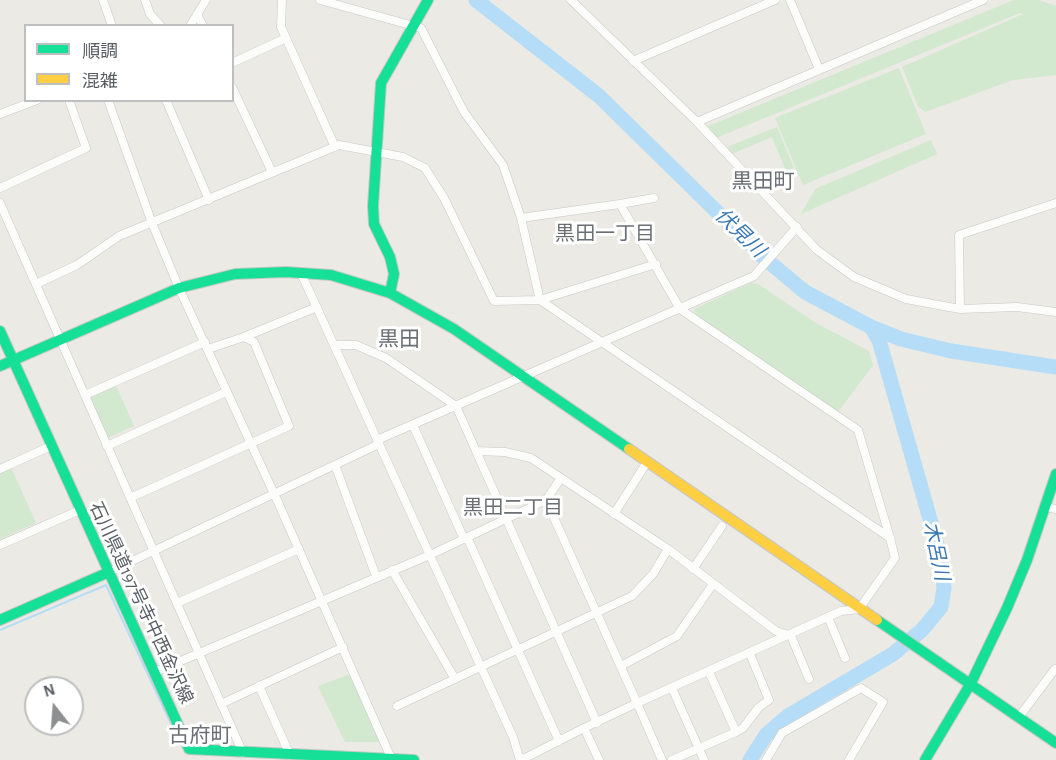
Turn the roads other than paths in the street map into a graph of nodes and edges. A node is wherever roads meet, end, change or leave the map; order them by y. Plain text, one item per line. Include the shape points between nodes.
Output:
1 (102, 0) edge
2 (145, 0) edge
3 (206, 0) edge
4 (282, 0) edge
5 (320, 0) edge
6 (574, 0) edge
7 (775, 0) edge
8 (790, 0) edge
9 (982, 0) edge
10 (427, 1) edge
11 (197, 14) junction
12 (111, 24) edge
13 (159, 24) edge
14 (191, 24) edge
15 (202, 24) edge
16 (415, 25) junction
17 (286, 38) junction
18 (633, 61) junction
19 (234, 62) edge
20 (819, 69) junction
21 (234, 91) edge
22 (32, 102) edge
23 (70, 102) edge
24 (109, 102) edge
25 (167, 102) edge
26 (0, 114) edge
27 (697, 122) junction
28 (335, 147) junction
29 (375, 152) junction
30 (272, 172) junction
31 (0, 188) edge
32 (654, 198) dead end
33 (209, 200) junction
34 (0, 202) edge
35 (1056, 203) edge
36 (620, 204) junction
37 (521, 218) junction
38 (152, 223) junction
39 (797, 227) junction
40 (656, 264) junction
41 (302, 273) junction
42 (36, 284) junction
43 (179, 288) junction
44 (390, 293) junction
45 (540, 300) junction
46 (317, 307) junction
47 (680, 309) junction
48 (960, 309) junction
49 (1056, 312) edge
50 (0, 331) edge
51 (244, 337) junction
52 (61, 340) junction
53 (604, 342) junction
54 (334, 345) junction
55 (206, 346) junction
56 (13, 360) junction
57 (0, 366) edge
58 (523, 376) junction
59 (226, 392) junction
60 (85, 395) junction
61 (456, 406) junction
62 (413, 425) junction
63 (378, 442) junction
64 (251, 444) junction
65 (51, 446) junction
66 (107, 446) junction
67 (476, 451) junction
68 (647, 462) junction
69 (335, 465) junction
70 (0, 469) edge
71 (1056, 474) edge
72 (561, 478) junction
73 (274, 493) junction
74 (130, 498) junction
75 (546, 500) junction
76 (1051, 508) edge
77 (80, 510) junction
78 (614, 514) junction
79 (505, 518) junction
80 (722, 526) dead end
81 (466, 538) junction
82 (890, 538) junction
83 (0, 545) edge
84 (153, 549) junction
85 (299, 549) junction
86 (668, 549) junction
87 (430, 553) junction
88 (693, 569) junction
89 (392, 570) junction
90 (109, 572) junction
91 (376, 576) junction
92 (713, 584) junction
93 (322, 600) junction
94 (177, 603) junction
95 (859, 609) junction
96 (597, 612) junction
97 (828, 617) junction
98 (0, 620) edge
99 (556, 632) junction
100 (791, 636) junction
101 (344, 647) junction
102 (517, 650) junction
103 (199, 653) junction
104 (750, 654) junction
105 (845, 658) dead end
106 (621, 666) junction
107 (481, 667) junction
108 (1056, 669) edge
109 (155, 672) junction
110 (709, 672) junction
111 (455, 679) junction
112 (809, 679) dead end
113 (971, 683) junction
114 (259, 686) junction
115 (672, 688) junction
116 (637, 703) junction
117 (221, 704) junction
118 (397, 706) dead end
119 (1019, 717) junction
120 (597, 723) junction
121 (584, 729) junction
122 (736, 732) junction
123 (559, 741) junction
124 (1056, 743) edge
125 (699, 748) junction
126 (189, 749) junction
127 (243, 753) junction
128 (290, 755) junction
129 (193, 760) edge
130 (392, 760) edge
131 (414, 760) edge
132 (521, 760) edge
133 (599, 760) edge
134 (662, 760) edge
135 (672, 760) edge
136 (705, 760) edge
137 (766, 760) edge
138 (849, 760) edge
139 (925, 760) edge

1 - 12 street
2 - 13 street
3 - 11 street
4 - 17 street via 280,16
5 - 16 street
6 - 18 street
7 - 18 street
8 - 20 street
9 - 20 street
10 - 16 street
11 - 14 street
11 - 15 street
16 - 29 street via 381,83
16 - 37 street via 421,28 464,112 503,165
17 - 19 street
17 - 28 street
18 - 27 street
20 - 27 street
21 - 30 street
22 - 26 street
23 - 31 street via 86,148
24 - 38 street
25 - 33 street
27 - 39 street
28 - 29 street
28 - 30 street
29 - 44 street via 374,224 394,274
29 - 45 street via 406,158 425,168 444,198 494,301
30 - 33 street
32 - 36 street
33 - 38 street
34 - 42 street
35 - 48 street via 960,235
36 - 37 street
36 - 40 street via 639,242
37 - 45 street
38 - 42 street via 119,236 77,265
38 - 43 street
39 - 47 street via 754,276
39 - 48 street via 817,250 854,277 906,298
40 - 45 street
40 - 47 street
41 - 43 street via 235,274
41 - 44 street via 331,275
41 - 46 street
42 - 52 street
43 - 52 street
43 - 55 street
44 - 58 street via 454,329
45 - 53 street
46 - 51 street
46 - 54 street
47 - 53 street
47 - 82 street via 858,430
48 - 49 street via 1017,307
50 - 56 street, 石川県道197号寺中西金沢線
51 - 55 street
51 - 64 street via 255,342 289,426
52 - 56 street
52 - 60 street
53 - 58 street
53 - 82 street
54 - 61 street via 356,345 386,358
54 - 63 street
55 - 59 street
55 - 60 street
56 - 57 street
56 - 65 street, 石川県道197号寺中西金沢線
58 - 61 street
58 - 68 street
59 - 64 street
59 - 66 street
60 - 66 street
61 - 62 street
61 - 67 street
62 - 63 street
62 - 81 street
63 - 69 street
63 - 87 street
64 - 73 street
64 - 74 street
65 - 70 street
65 - 77 street, 石川県道197号寺中西金沢線
66 - 74 street
67 - 72 street via 531,458
67 - 79 street
68 - 78 street
68 - 95 street
69 - 73 street
69 - 91 street
71 - 76 street
72 - 75 street
72 - 78 street
73 - 84 street
73 - 85 street
74 - 84 street
75 - 79 street
75 - 96 street
76 - 113 street
77 - 83 street
77 - 90 street, 石川県道197号寺中西金沢線
78 - 86 street
79 - 81 street
79 - 99 street
80 - 88 street
81 - 87 street
81 - 102 street
82 - 95 street via 895,558
84 - 90 street
84 - 94 street
85 - 93 street
85 - 94 street
86 - 88 street
86 - 96 street via 653,574 632,596
87 - 89 street
87 - 107 street
88 - 92 street
89 - 91 street
89 - 111 street
90 - 98 street
90 - 109 street, 石川県道197号寺中西金沢線
91 - 93 street
92 - 100 street via 776,631
92 - 106 street via 677,636
93 - 101 street
93 - 103 street
94 - 103 street
95 - 97 street
95 - 113 street
96 - 99 street
96 - 106 street
97 - 100 street
97 - 105 street
99 - 102 street
99 - 120 street
100 - 104 street
100 - 112 street
101 - 114 street
101 - 130 street
102 - 107 street
102 - 123 street
103 - 109 street
103 - 117 street
104 - 110 street
104 - 122 street via 769,700
106 - 116 street
107 - 111 street
107 - 132 street
108 - 119 street
109 - 126 street, 石川県道197号寺中西金沢線
110 - 115 street
110 - 122 street
111 - 118 street
113 - 119 street
113 - 139 street
114 - 117 street
114 - 128 street
115 - 116 street
115 - 125 street
116 - 120 street
116 - 134 street
117 - 127 street
119 - 124 street
120 - 121 street
121 - 123 street
121 - 133 street
122 - 125 street
123 - 132 street
125 - 135 street
125 - 136 street
126 - 127 street
126 - 129 street, 石川県道197号寺中西金沢線
127 - 128 street
128 - 130 street
130 - 131 street
137 - 138 street via 783,733 861,688 883,702

